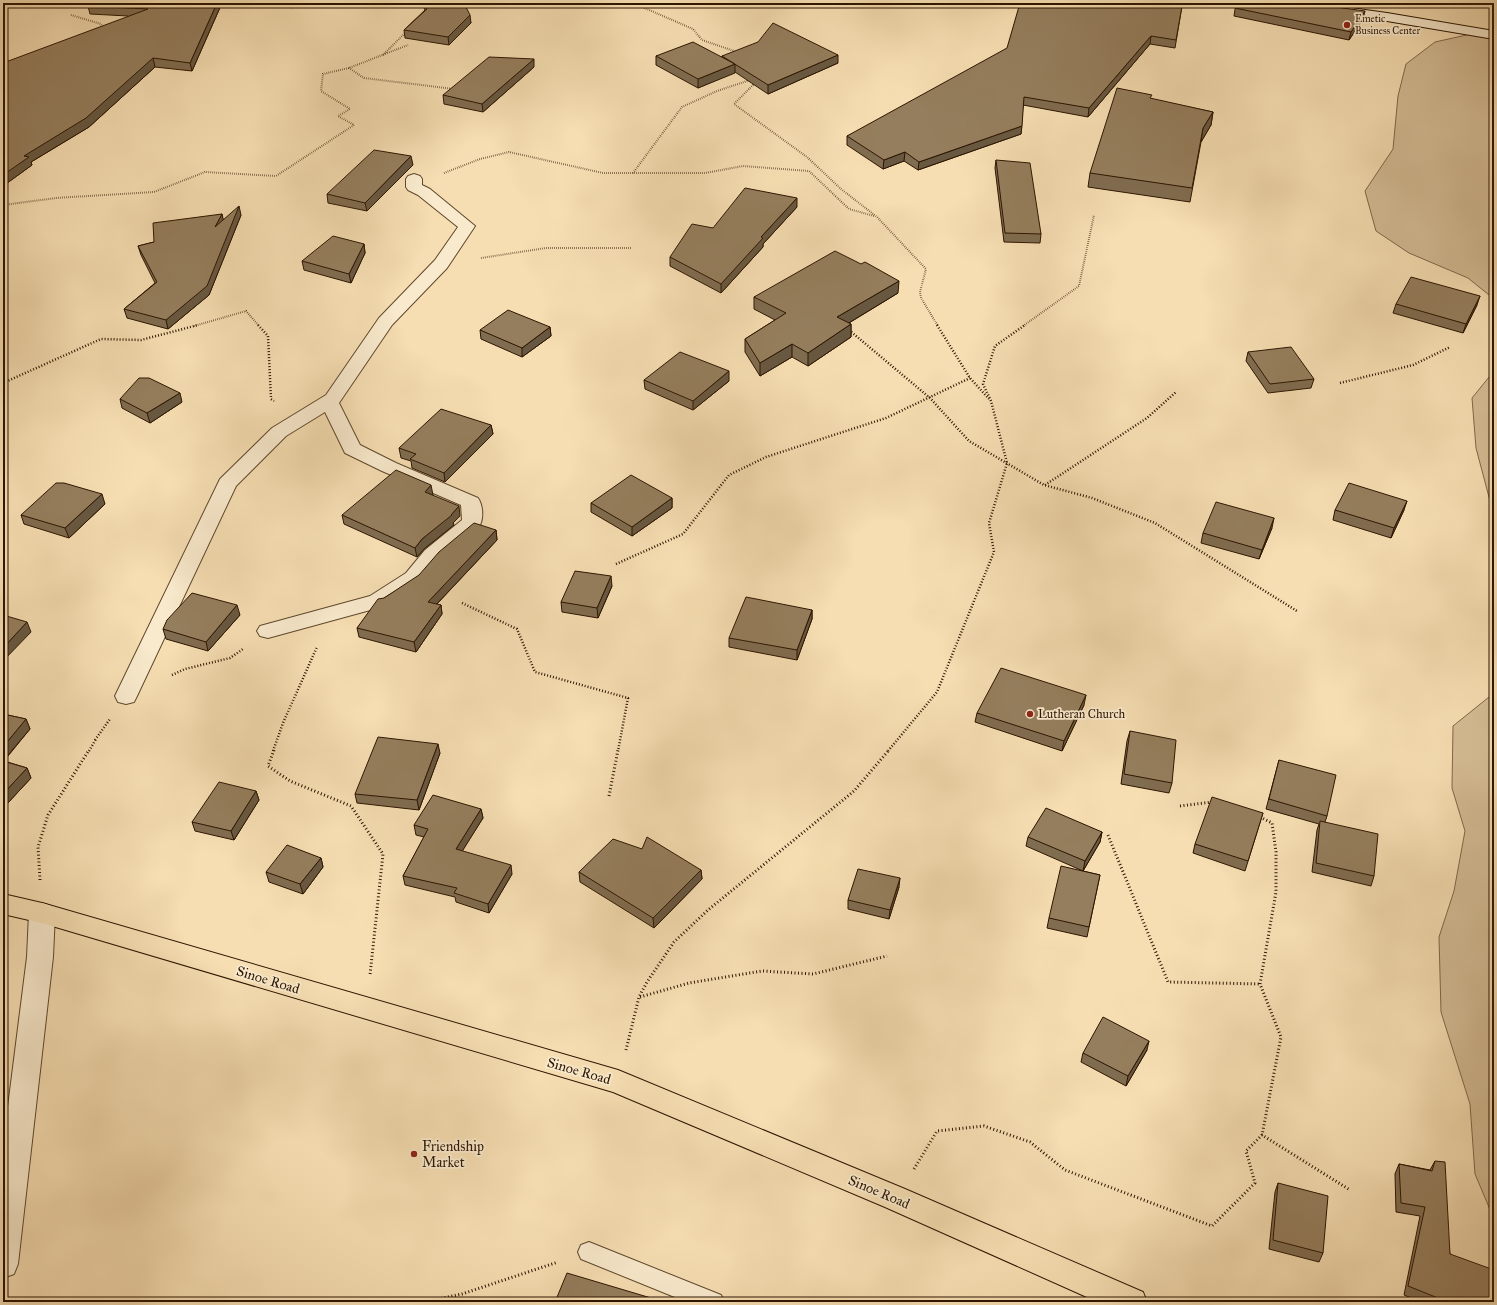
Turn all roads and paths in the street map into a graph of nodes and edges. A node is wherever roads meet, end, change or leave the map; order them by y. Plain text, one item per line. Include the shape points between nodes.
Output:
1 (276, 3) edge
2 (633, 3) edge
3 (1285, 3) edge
4 (293, 8) dead end
5 (71, 15) dead end
6 (409, 29) edge
7 (106, 33) edge
8 (1494, 36) edge
9 (408, 45) dead end
10 (737, 52) edge
11 (381, 56) junction
12 (349, 68) junction
13 (761, 79) edge
14 (751, 80) edge
15 (454, 89) edge
16 (632, 174) junction
17 (413, 182) joint
18 (3, 205) edge
19 (1094, 215) dead end
20 (877, 217) junction
21 (632, 248) dead end
22 (441, 264) junction
23 (848, 329) edge
24 (1450, 347) dead end
25 (970, 378) junction
26 (1340, 382) dead end
27 (3, 383) edge
28 (1176, 392) dead end
29 (930, 398) junction
30 (329, 401) junction
31 (991, 401) junction
32 (298, 421) junction
33 (1007, 463) junction
34 (1044, 485) junction
35 (616, 564) dead end
36 (462, 603) dead end
37 (1297, 611) dead end
38 (332, 614) junction
39 (268, 631) joint
40 (126, 696) junction
41 (98, 736) junction
42 (95, 740) dead end
43 (609, 796) dead end
44 (1218, 802) edge
45 (1180, 806) dead end
46 (1258, 816) edge
47 (1108, 835) dead end
48 (3, 904) edge
49 (42, 913) junction
50 (887, 956) dead end
51 (1260, 984) junction
52 (640, 997) junction
53 (367, 1010) junction
54 (618, 1082) junction
55 (1262, 1135) junction
56 (1350, 1190) dead end
57 (895, 1198) junction
58 (589, 1252) joint
59 (3, 1264) edge
60 (424, 1302) edge
61 (713, 1302) edge
62 (1132, 1302) edge

1 - 4 path
2 - 10 path via 693,29 702,40
3 - 8 street via 1387,17
5 - 7 path via 101,24
6 - 11 path
9 - 11 path
11 - 12 path
12 - 15 path via 364,78
12 - 18 path via 323,74 321,91 350,109 338,116 354,125 276,176 205,172 154,192 56,198
13 - 20 path via 734,104 808,157 841,189
14 - 16 path via 716,91 682,107
16 - 17 path via 603,173 509,152
16 - 20 path via 705,173 743,166 808,171 849,209
17 - 22 street via 414,187 467,226
19 - 31 path via 1079,286 995,346 983,384
20 - 25 path via 926,269 920,292 921,298
21 - 22 path via 546,248
22 - 30 street via 385,322 333,399
23 - 29 path
24 - 26 path via 1413,365
25 - 29 path
25 - 31 path
27 - 32 path via 100,339 141,340 246,311 268,336 271,399
28 - 34 path via 1147,418
29 - 33 path via 968,441
29 - 35 path via 886,418 766,457 729,475 683,534
30 - 32 street
30 - 38 street via 352,449 471,502 472,522 432,555 413,578 377,600
31 - 33 path
32 - 40 street via 279,432 228,483
33 - 34 path
33 - 52 path via 989,523 994,552 937,692 854,791 708,910 674,942
34 - 37 path via 1092,498 1156,523
36 - 43 path via 518,629 536,672 628,698
38 - 39 street
38 - 53 path via 283,723 268,766 290,781 351,806 383,854
39 - 40 path via 230,658 185,669
40 - 41 path
41 - 42 path
41 - 49 path via 48,815 38,847
44 - 45 path via 1205,801
46 - 51 path via 1272,823 1276,852 1276,892
47 - 51 path via 1168,982
48 - 49 highway, Sinoe Road
49 - 53 highway, Sinoe Road
49 - 59 street via 40,957
50 - 52 path via 813,974 762,971 689,983
51 - 55 path via 1281,1037
52 - 54 path
53 - 54 highway, Sinoe Road
54 - 57 highway, Sinoe Road
55 - 56 path
55 - 57 path via 1246,1151 1255,1183 1212,1226 1065,1170 1030,1142 984,1126 937,1131
57 - 62 highway, Sinoe Road
58 - 60 path via 462,1294
58 - 61 lane

